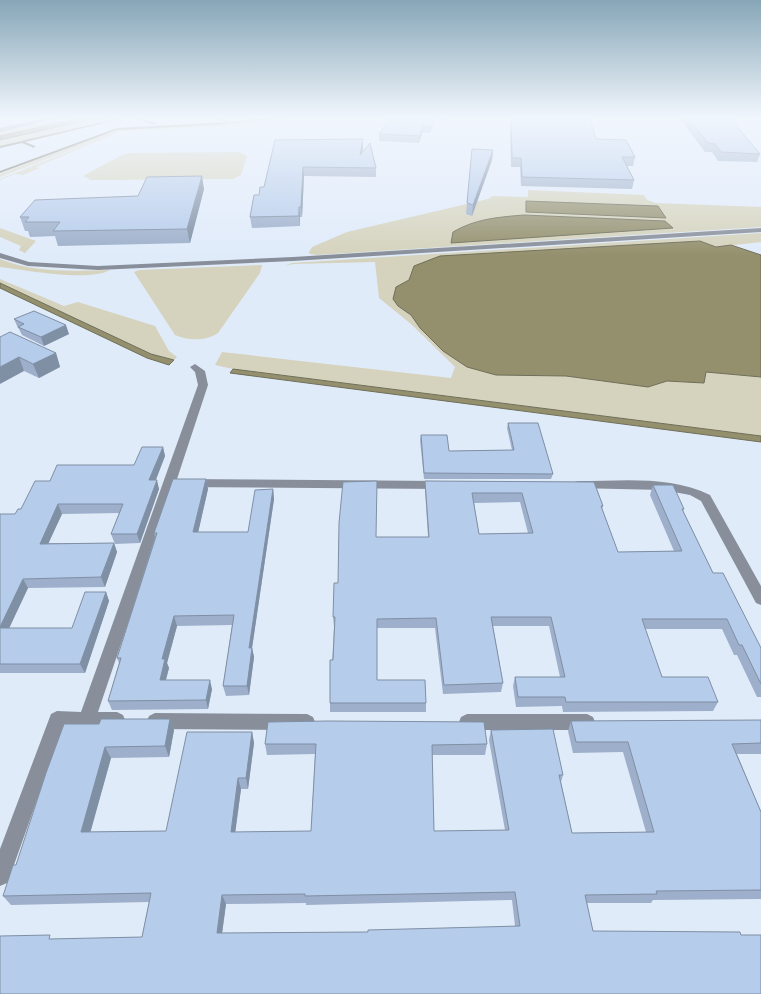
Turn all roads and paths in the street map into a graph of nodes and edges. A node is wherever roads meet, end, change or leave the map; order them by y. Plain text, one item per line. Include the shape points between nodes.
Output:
1 (761, 230) edge
2 (0, 255) edge
3 (195, 367) dead end
4 (169, 483) junction
5 (456, 485) edge
6 (564, 485) edge
7 (761, 599) edge
8 (87, 720) junction
9 (319, 722) edge
10 (454, 722) edge
11 (605, 722) edge
12 (0, 876) edge

1 - 2 street via 98,268 28,264
3 - 4 street via 200,371 203,385
4 - 5 street
4 - 8 street
6 - 7 street via 662,486 698,492 706,498
8 - 9 street
8 - 12 street via 57,719
10 - 11 street

